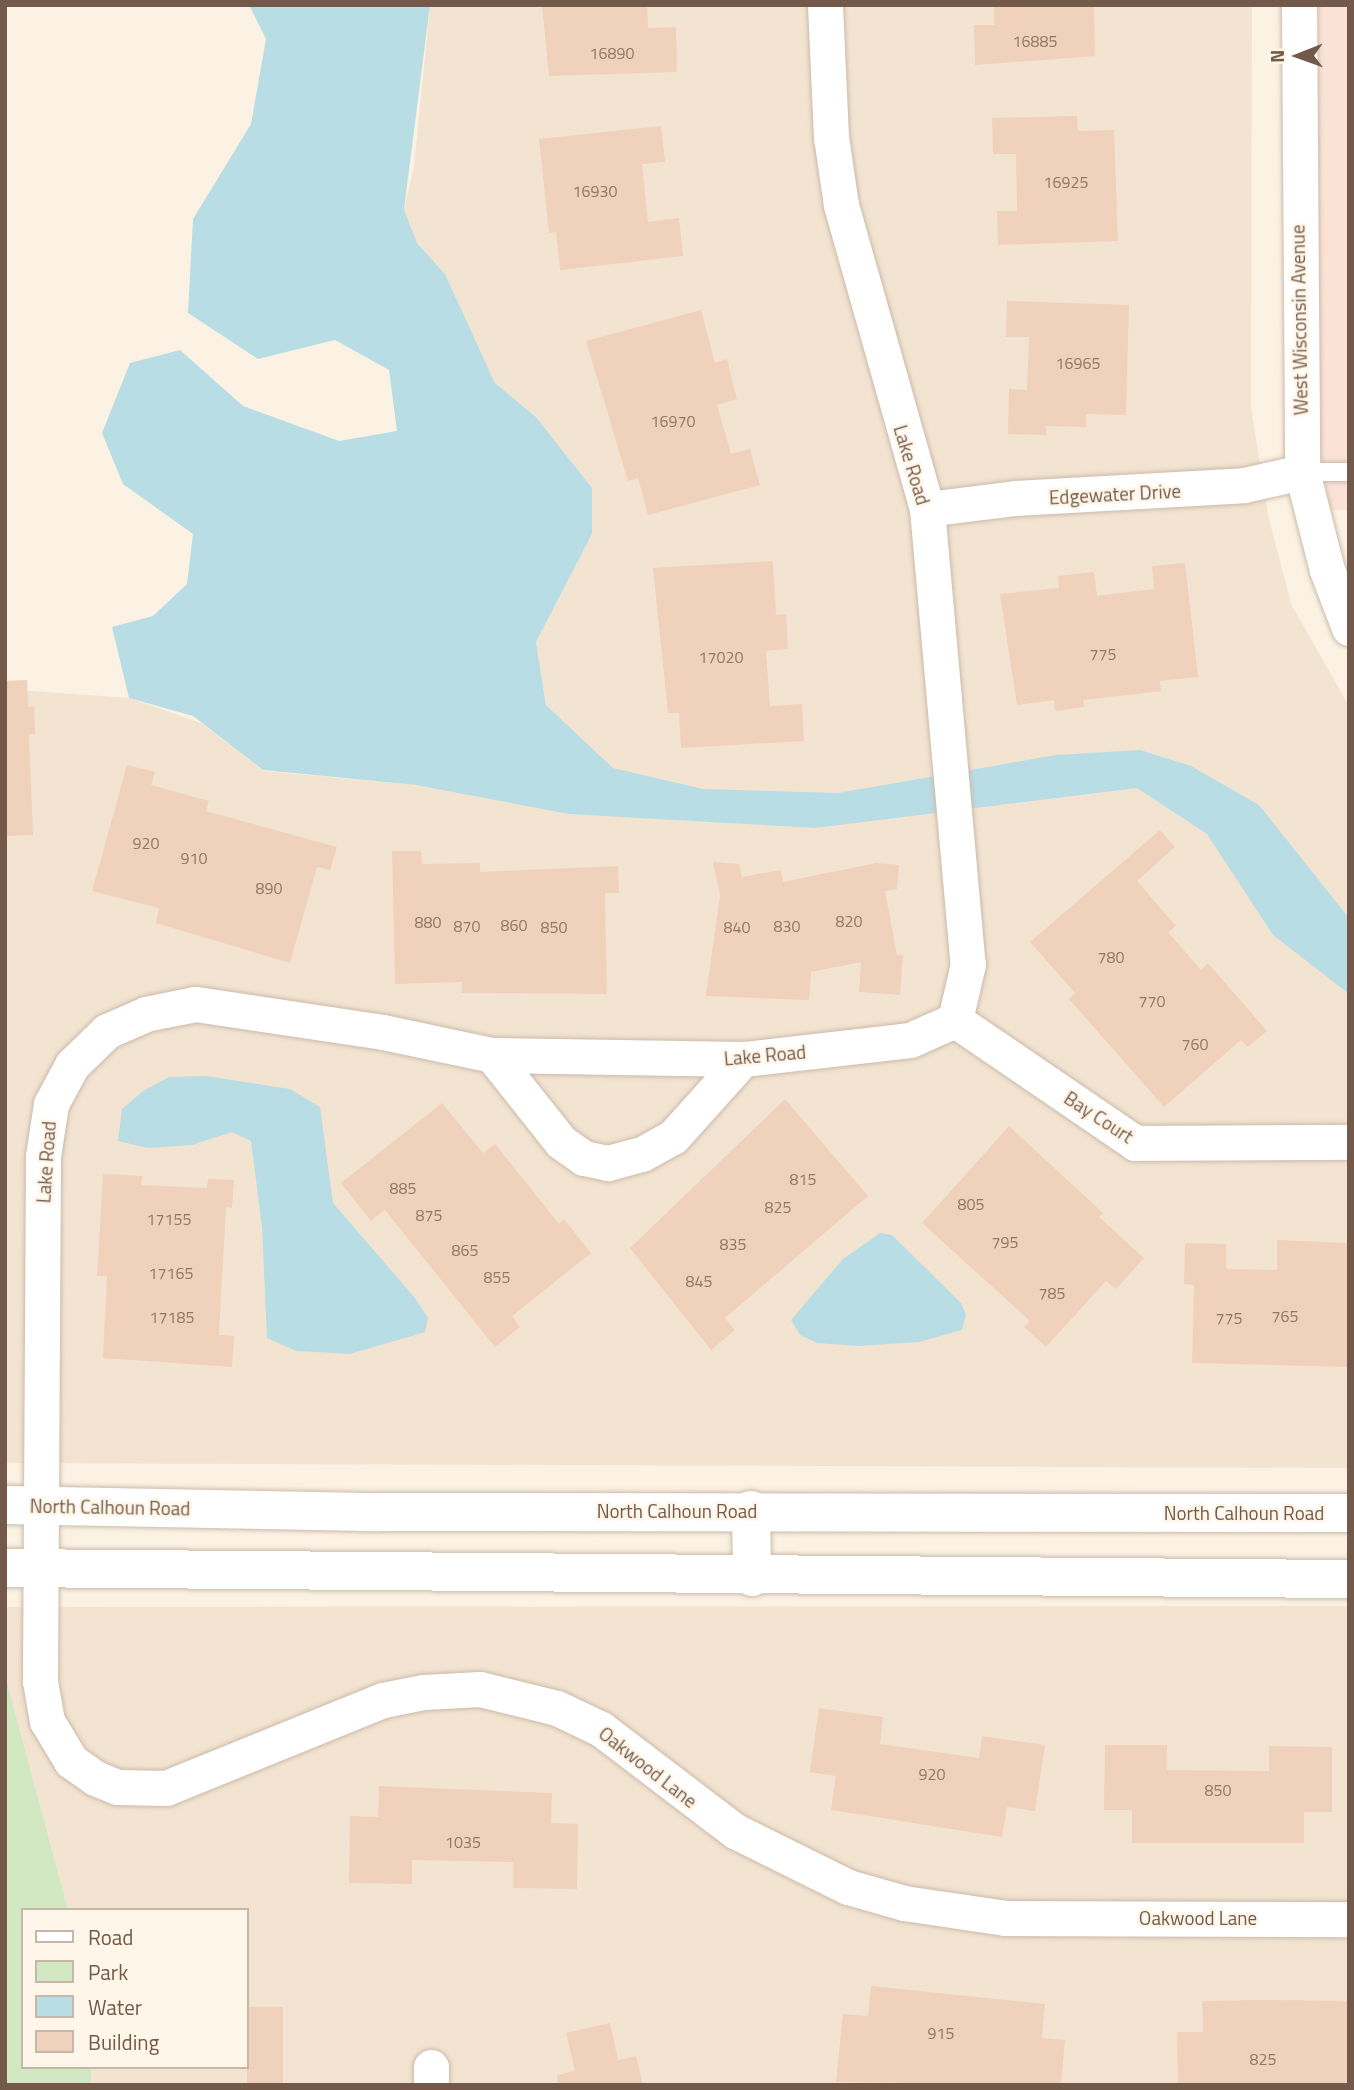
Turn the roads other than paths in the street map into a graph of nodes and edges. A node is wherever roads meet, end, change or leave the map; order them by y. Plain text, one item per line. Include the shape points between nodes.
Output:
1 (825, 5) edge
2 (1299, 5) edge
3 (1302, 472) junction
4 (1349, 472) edge
5 (927, 509) junction
6 (1349, 628) edge
7 (955, 1020) junction
8 (492, 1055) junction
9 (743, 1059) junction
10 (1349, 1142) edge
11 (5, 1505) edge
12 (44, 1505) junction
13 (751, 1510) junction
14 (1349, 1513) edge
15 (24, 1569) edge
16 (752, 1577) junction
17 (1349, 1579) edge
18 (1349, 1919) edge

1 - 5 street, Lake Road via 841,205
2 - 3 street, West Wisconsin Avenue
3 - 4 lane
3 - 5 street, Edgewater Drive via 1244,485 1015,498
3 - 6 street, West Wisconsin Avenue
5 - 7 street, Lake Road via 968,964
7 - 9 street, Lake Road via 910,1040
7 - 10 street, Bay Court via 1136,1143
8 - 9 street, Lake Road
8 - 9 street via 561,1142 584,1158 608,1163 642,1154 673,1137
8 - 12 street, Lake Road via 383,1032 195,1004 146,1014 107,1031 72,1065 51,1104 43,1156
11 - 12 main road, North Calhoun Road
12 - 13 main road, North Calhoun Road via 380,1512
12 - 15 street, Lake Road
13 - 14 main road, North Calhoun Road
13 - 16 main road
15 - 16 main road
15 - 18 street, Oakwood Lane via 47,1721 71,1761 117,1787 187,1783 383,1700 480,1689 557,1708 601,1728 735,1831 848,1887 904,1903 1005,1918
16 - 17 main road

